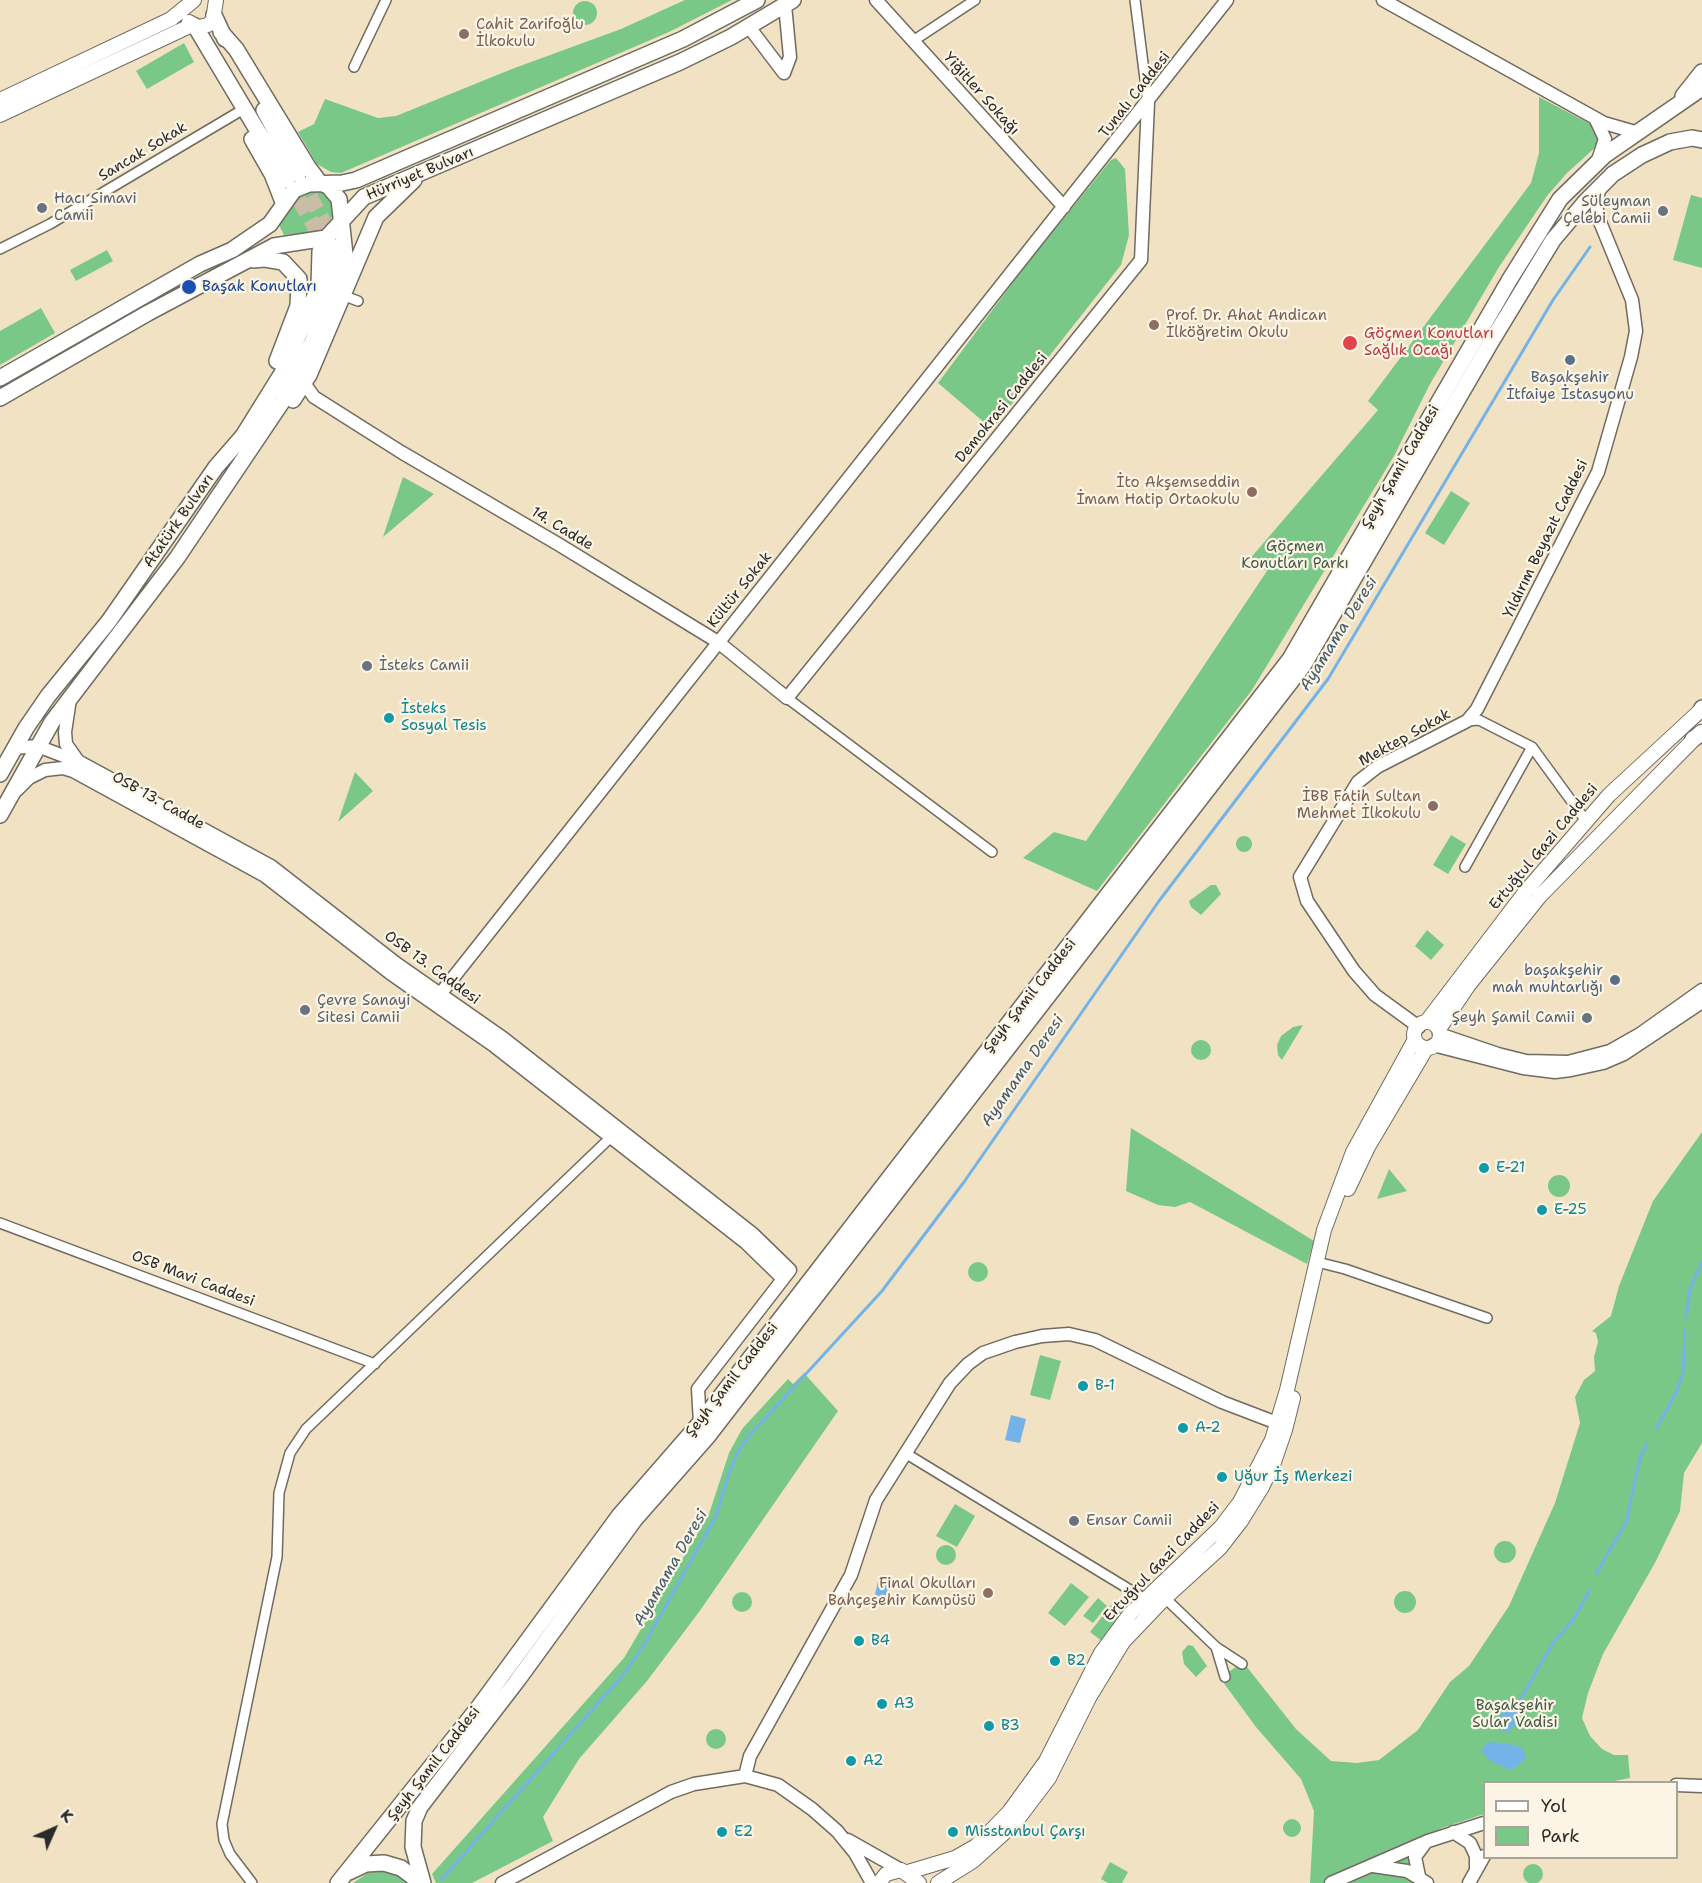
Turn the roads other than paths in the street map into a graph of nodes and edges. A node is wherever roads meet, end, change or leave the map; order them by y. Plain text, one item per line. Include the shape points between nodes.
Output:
1 (386, 0) edge
2 (757, 0) edge
3 (876, 0) edge
4 (975, 0) edge
5 (1135, 0) edge
6 (1227, 0) edge
7 (1383, 0) edge
8 (789, 3) edge
9 (190, 4) edge
10 (213, 6) edge
11 (194, 26) junction
12 (749, 27) junction
13 (221, 32) junction
14 (913, 41) junction
15 (211, 50) junction
16 (354, 67) dead end
17 (1702, 72) edge
18 (1702, 88) edge
19 (0, 100) edge
20 (1148, 103) junction
21 (1678, 103) junction
22 (237, 113) junction
23 (0, 115) edge
24 (1594, 117) junction
25 (1635, 132) junction
26 (1702, 140) edge
27 (1592, 166) junction
28 (423, 172) junction
29 (320, 183) junction
30 (1600, 185) junction
31 (1560, 199) junction
32 (283, 202) junction
33 (1064, 207) junction
34 (1573, 215) junction
35 (342, 218) junction
36 (1601, 225) junction
37 (0, 249) edge
38 (1522, 259) junction
39 (247, 261) junction
40 (342, 295) junction
41 (1515, 301) junction
42 (358, 302) dead end
43 (0, 378) edge
44 (300, 389) junction
45 (0, 398) edge
46 (266, 428) junction
47 (243, 436) junction
48 (718, 642) junction
49 (71, 695) junction
50 (787, 698) junction
51 (1702, 709) edge
52 (1467, 720) junction
53 (1699, 734) edge
54 (37, 746) junction
55 (1532, 747) junction
56 (15, 748) junction
57 (78, 761) junction
58 (0, 774) edge
59 (1609, 795) junction
60 (3, 809) edge
61 (1625, 810) junction
62 (1586, 821) junction
63 (1599, 836) junction
64 (992, 852) dead end
65 (1465, 867) dead end
66 (287, 885) junction
67 (299, 894) junction
68 (1702, 990) edge
69 (441, 993) junction
70 (1702, 1002) edge
71 (1428, 1035) junction
72 (621, 1131) junction
73 (610, 1138) junction
74 (0, 1222) edge
75 (1321, 1263) junction
76 (783, 1279) junction
77 (1487, 1318) dead end
78 (375, 1364) junction
79 (700, 1423) junction
80 (1277, 1423) junction
81 (905, 1453) junction
82 (1165, 1598) junction
83 (1145, 1599) junction
84 (1216, 1647) junction
85 (1242, 1665) dead end
86 (1225, 1677) dead end
87 (745, 1776) junction
88 (1678, 1785) edge
89 (1702, 1786) edge
90 (1483, 1824) edge
91 (1453, 1832) junction
92 (842, 1836) junction
93 (1428, 1841) junction
94 (1483, 1859) edge
95 (1366, 1866) junction
96 (1476, 1868) junction
97 (905, 1871) junction
98 (342, 1878) edge
99 (1423, 1879) edge
100 (502, 1882) edge
101 (252, 1883) edge
102 (422, 1883) edge
103 (872, 1883) edge
104 (879, 1883) edge
105 (919, 1883) edge
106 (938, 1883) edge
107 (1331, 1883) edge
108 (1469, 1883) edge

1 - 16 street
2 - 29 main road, Hürriyet Bulvarı via 682,39 356,180
3 - 14 street, Yiğitler Sokağı
4 - 14 street
5 - 20 street
6 - 20 street, Tunalı Caddesi
7 - 24 street
8 - 12 main road, Hürriyet Bulvarı
8 - 12 street via 790,57 784,73
9 - 11 main road via 187,17
9 - 19 main road via 171,19
10 - 11 main road via 208,25
10 - 13 main road
11 - 15 main road
11 - 23 main road
12 - 28 main road, Hürriyet Bulvarı via 680,62
13 - 15 main road via 293,177
13 - 29 main road via 236,49
14 - 33 street, Yiğitler Sokağı
15 - 22 main road via 219,80
17 - 21 main road
18 - 21 main road, Şeyh Şamil Caddesi
20 - 33 street, Tunalı Caddesi
20 - 50 street, Demokrasi Caddesi via 1140,260
21 - 25 main road, Şeyh Şamil Caddesi
22 - 32 main road via 272,174
22 - 37 street, Sancak Sokak via 50,224
24 - 25 street
24 - 27 street via 1605,139
25 - 27 main road, Şeyh Şamil Caddesi
26 - 30 main road, Şeyh Şamil Caddesi via 1680,140 1642,155
27 - 30 main road via 1582,180 1584,187 1591,190
27 - 31 main road, Şeyh Şamil Caddesi
28 - 35 main road, Hürriyet Bulvarı via 364,197
28 - 40 main road via 376,217
29 - 32 main road, Hürriyet Bulvarı via 294,190
29 - 35 main road via 339,199
30 - 34 main road, Şeyh Şamil Caddesi
30 - 36 street, Yıldırım Beyazıt Caddesi via 1596,203
31 - 34 main road via 1572,198 1576,203
31 - 38 main road, Şeyh Şamil Caddesi
32 - 43 main road via 270,224 232,250 200,264
33 - 48 street, Kültür Sokak
34 - 36 street
34 - 41 main road, Şeyh Şamil Caddesi
35 - 39 main road, Hürriyet Bulvarı via 326,238 283,243
35 - 40 main road via 346,264
36 - 52 street, Yıldırım Beyazıt Caddesi via 1632,300 1636,331 1631,357 1598,472 1477,709
38 - 41 main road
38 - 79 main road, Şeyh Şamil Caddesi via 1290,659
39 - 45 main road, Hürriyet Bulvarı
39 - 47 main road via 278,260 288,265 299,279 300,297 282,351
40 - 42 street
40 - 44 main road
41 - 102 main road, Şeyh Şamil Caddesi via 1297,674 708,1436 636,1519 420,1807 414,1821 413,1846
44 - 46 main road
44 - 48 street, 14. Cadde
46 - 47 main road, Atatürk Bulvarı via 294,380 322,318 333,268 326,248 314,303 284,370
46 - 49 main road via 177,558
47 - 56 main road, Atatürk Bulvarı via 216,467 109,621 48,696
48 - 50 street, 14. Cadde
48 - 69 street, Kültür Sokak
49 - 54 main road
49 - 57 street via 66,744
50 - 64 street
51 - 59 main road, Ertuğtul Gazi Caddesi
52 - 55 street, Mektep Sokak via 1479,720
52 - 71 street, Mektep Sokak via 1377,767 1358,782 1300,877 1307,901 1354,971 1375,995
53 - 61 main road, Ertuğrul Gazi Caddesi
54 - 56 street
54 - 57 street
54 - 60 main road
55 - 62 street, Mektep Sokak
55 - 65 street
56 - 58 main road, Atatürk Bulvarı
57 - 66 street via 271,866
59 - 61 main road via 1610,809 1615,813
59 - 62 main road, Ertuğtul Gazi Caddesi
60 - 66 street, OSB 13. Cadde via 21,785 38,773 53,768 72,771
61 - 63 main road, Ertuğrul Gazi Caddesi
62 - 63 main road via 1599,825
62 - 71 main road, Ertuğtul Gazi Caddesi via 1526,891
63 - 71 main road, Ertuğrul Gazi Caddesi via 1528,910
66 - 67 street, OSB 13. Cadde
67 - 69 street, OSB 13. Caddesi
67 - 73 street, OSB 13. Caddesi via 390,973 493,1045
68 - 71 street via 1610,1051 1568,1062 1517,1059
69 - 72 street, OSB 13. Caddesi
70 - 71 street via 1624,1054 1603,1063 1555,1072 1523,1068
71 - 75 main road, Ertuğrul Gazi Caddesi via 1349,1186
72 - 73 street
72 - 76 street, OSB 13. Caddesi via 753,1234 790,1270
73 - 76 street, OSB 13. Caddesi via 745,1242
73 - 78 street
74 - 78 street, OSB Mavi Caddesi
75 - 77 street
75 - 80 main road, Ertuğrul Gazi Caddesi
75 - 82 main road, Ertuğrul Gazi Caddesi via 1286,1430 1262,1487 1220,1548
76 - 79 street via 698,1389
78 - 101 street via 297,1440 283,1471 277,1557 222,1824 230,1854
79 - 98 main road, Şeyh Şamil Caddesi via 619,1516 478,1708
80 - 81 street via 1222,1402 1114,1348 1069,1334 1015,1342 983,1353 950,1383
80 - 83 main road, Ertuğrul Gazi Caddesi via 1260,1468 1240,1502 1221,1527
81 - 83 street
81 - 87 street via 876,1500 846,1584 750,1756
82 - 83 street
82 - 84 street
82 - 106 main road, Ertuğrul Gazi Caddesi via 1123,1642 1049,1778 1028,1808 992,1846
83 - 97 main road, Ertuğrul Gazi Caddesi via 1101,1653 1040,1772 1009,1812 976,1846 955,1858
84 - 85 street
84 - 86 street
87 - 92 street via 760,1778 785,1790
87 - 100 street via 703,1782 671,1792
88 - 89 street
90 - 91 street
91 - 93 street
91 - 96 street via 1470,1843
92 - 97 street
92 - 103 street
93 - 95 street
93 - 99 street via 1415,1857
94 - 96 street
95 - 99 street via 1394,1867
95 - 107 street
96 - 108 street
97 - 104 main road, Ertuğrul Gazi Caddesi via 886,1874
97 - 105 main road
98 - 102 main road via 366,1864 384,1863 401,1868

